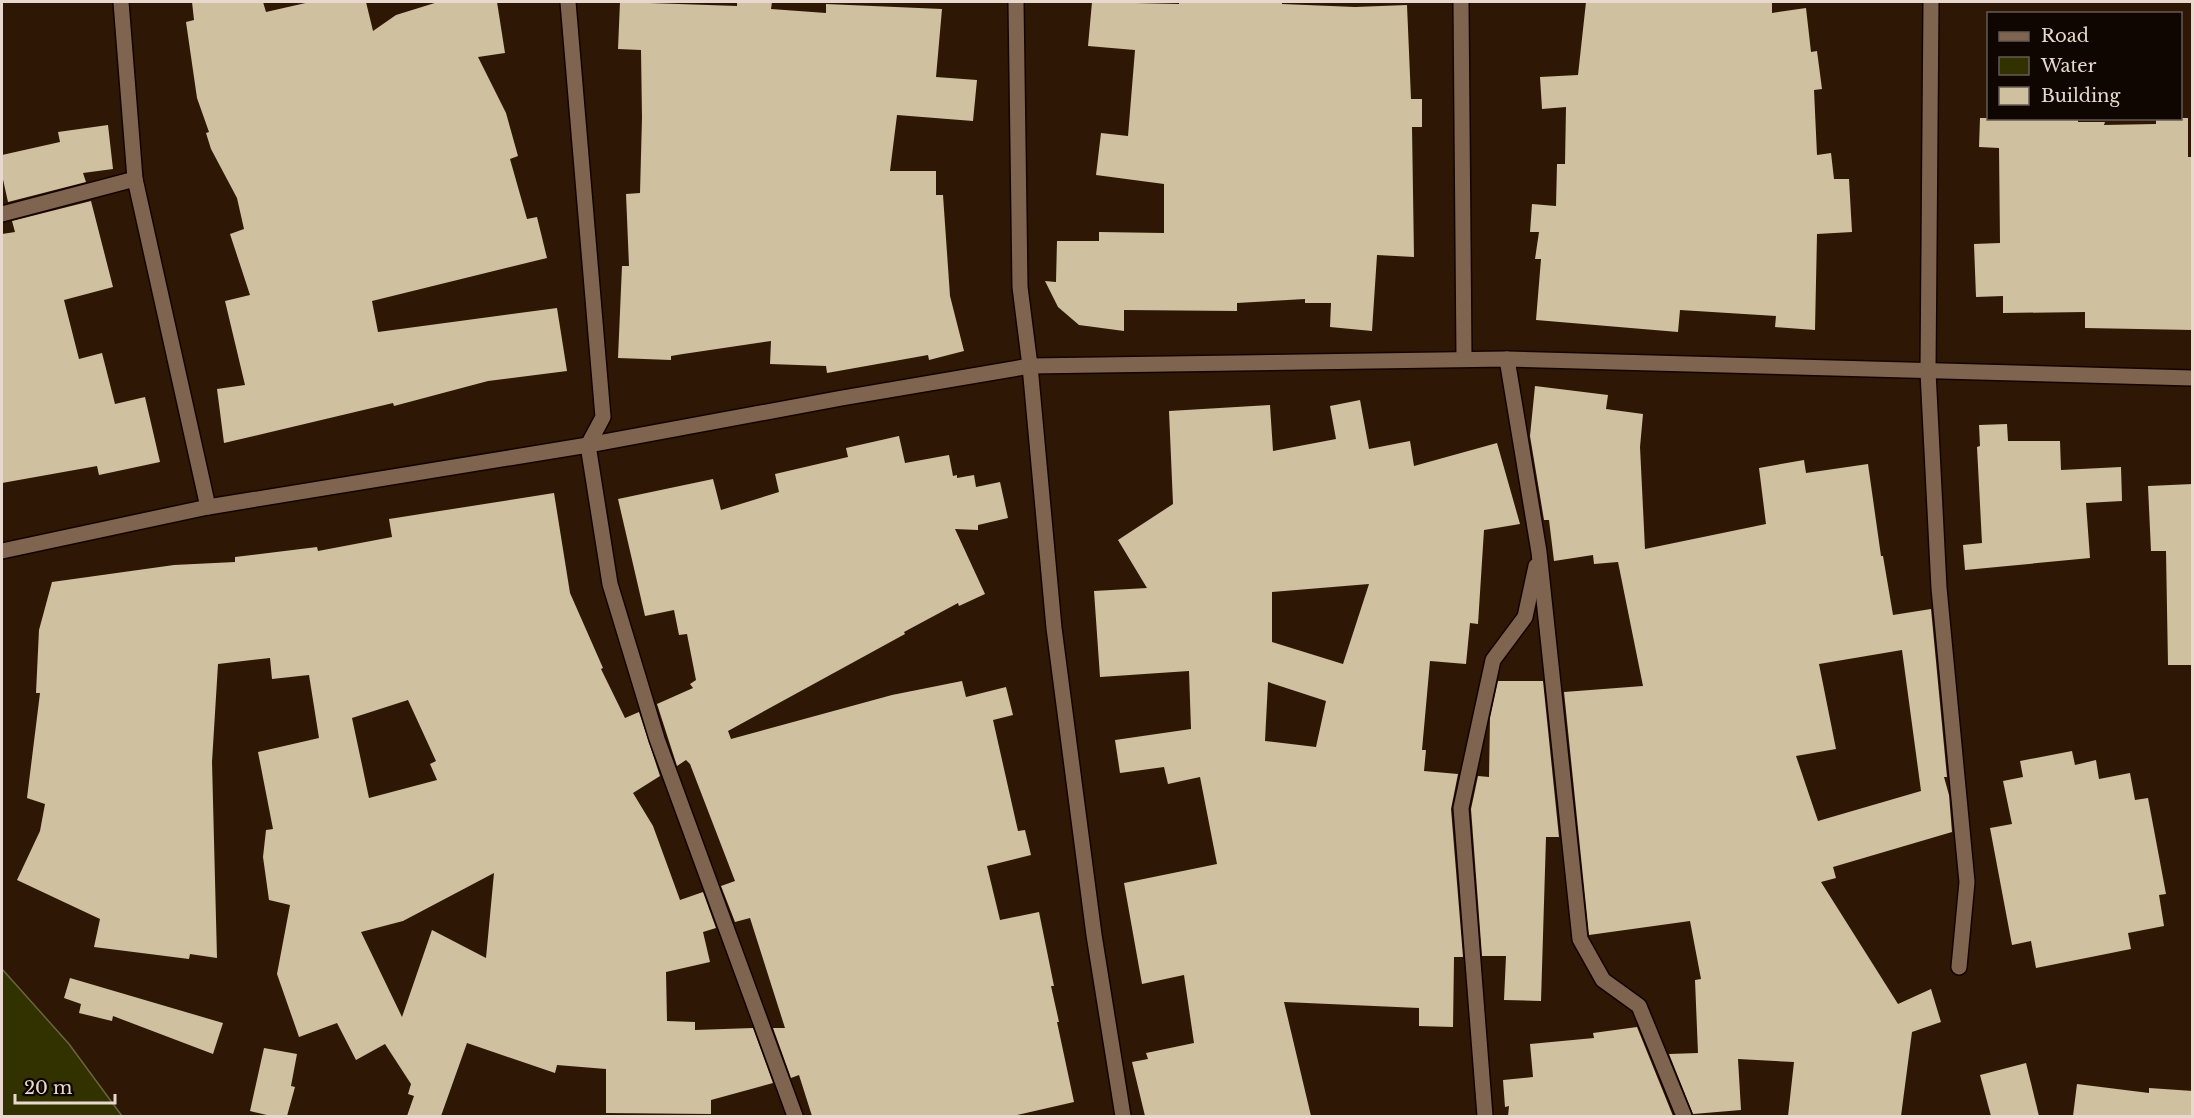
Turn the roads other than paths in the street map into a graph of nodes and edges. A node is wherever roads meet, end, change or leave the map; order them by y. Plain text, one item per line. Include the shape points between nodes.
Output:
1 (121, 2) edge
2 (568, 2) edge
3 (1016, 2) edge
4 (1461, 2) edge
5 (1931, 2) edge
6 (135, 179) junction
7 (2, 214) edge
8 (1464, 359) junction
9 (1507, 359) junction
10 (1030, 366) junction
11 (1928, 372) junction
12 (2193, 378) edge
13 (588, 445) junction
14 (208, 507) junction
15 (2, 551) edge
16 (1539, 552) junction
17 (1959, 967) dead end
18 (795, 1116) edge
19 (1123, 1116) edge
20 (1485, 1116) edge
21 (1684, 1116) edge

1 - 6 street
2 - 13 street via 603,417
3 - 10 street via 1020,287
4 - 8 street
5 - 11 street
6 - 7 street
6 - 14 street
8 - 9 street
8 - 10 street
9 - 11 street
9 - 16 street
10 - 13 street
10 - 19 street via 1054,628 1094,934
11 - 12 street
11 - 17 street via 1939,588 1967,882
13 - 14 street
13 - 18 street via 610,584 654,728
14 - 15 street
16 - 20 street via 1525,617 1493,660 1461,808
16 - 21 street via 1580,939 1603,980 1639,1006

